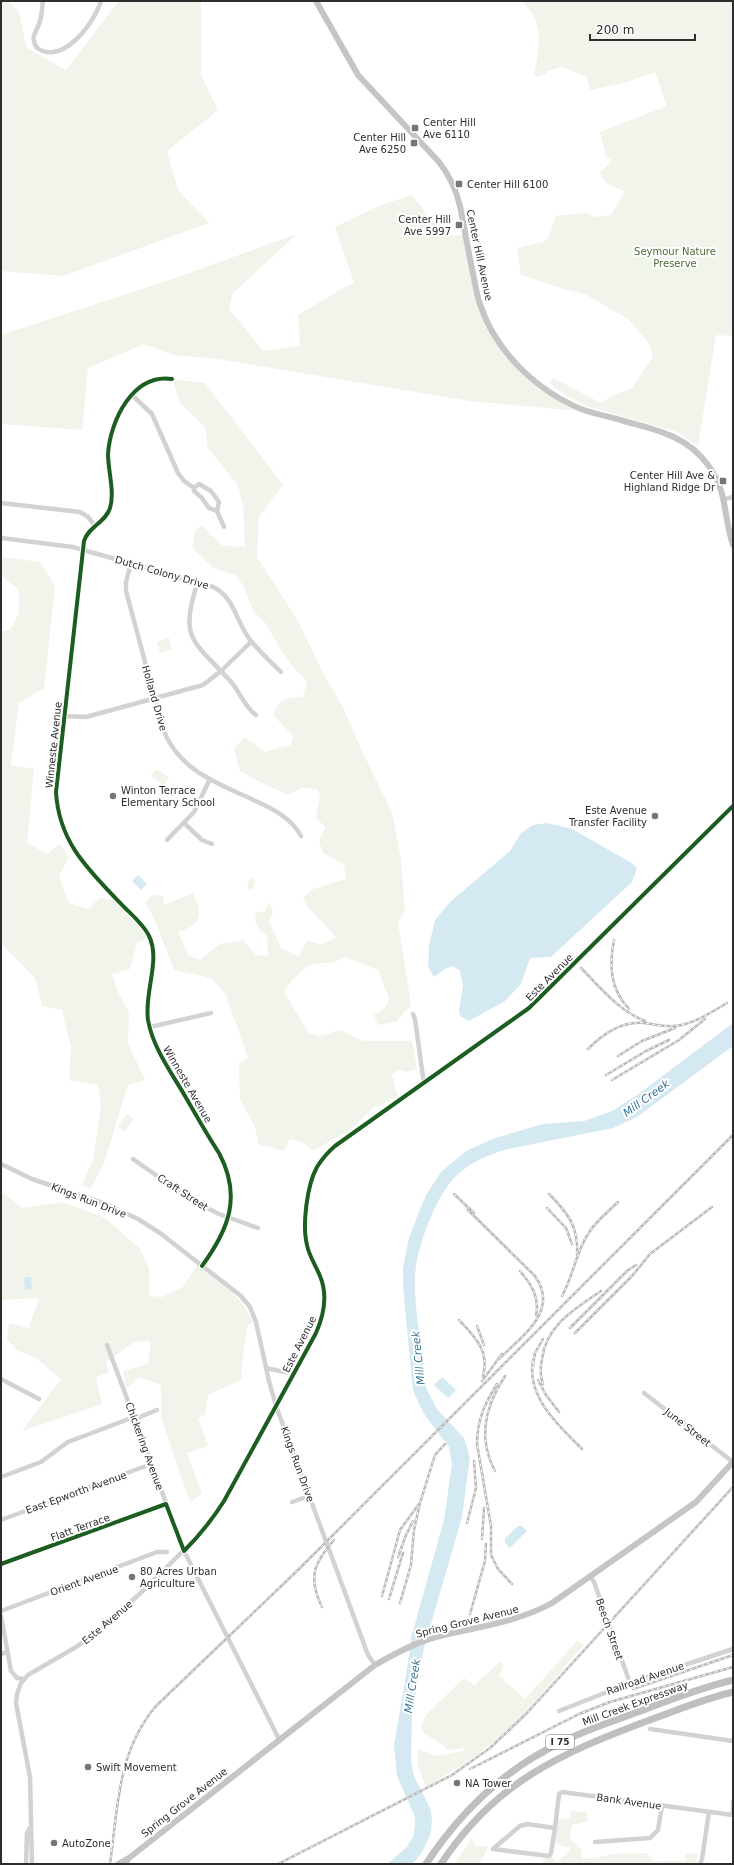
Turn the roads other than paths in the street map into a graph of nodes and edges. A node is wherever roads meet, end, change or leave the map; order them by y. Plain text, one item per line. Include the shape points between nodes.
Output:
1 (43, 1) edge
2 (101, 1) edge
3 (316, 1) edge
4 (172, 378) dead end
5 (131, 394) junction
6 (194, 488) junction
7 (733, 497) edge
8 (725, 499) junction
9 (1, 503) edge
10 (217, 511) junction
11 (95, 526) junction
12 (224, 527) dead end
13 (1, 538) edge
14 (733, 545) edge
15 (83, 550) junction
16 (131, 563) junction
17 (198, 582) junction
18 (251, 642) junction
19 (221, 671) junction
20 (281, 672) dead end
21 (155, 699) junction
22 (256, 715) dead end
23 (64, 716) junction
24 (210, 779) junction
25 (733, 806) edge
26 (184, 823) junction
27 (301, 836) dead end
28 (167, 840) dead end
29 (212, 844) dead end
30 (211, 1013) dead end
31 (413, 1014) dead end
32 (150, 1027) junction
33 (424, 1084) junction
34 (133, 1159) dead end
35 (1, 1164) edge
36 (228, 1217) junction
37 (258, 1228) dead end
38 (202, 1266) junction
39 (106, 1345) dead end
40 (266, 1368) junction
41 (294, 1374) junction
42 (1, 1379) edge
43 (644, 1393) dead end
44 (39, 1399) dead end
45 (276, 1406) junction
46 (158, 1410) dead end
47 (135, 1418) junction
48 (733, 1462) edge
49 (151, 1464) junction
50 (1, 1477) edge
51 (309, 1496) junction
52 (292, 1502) dead end
53 (166, 1504) junction
54 (1, 1520) edge
55 (184, 1551) junction
56 (167, 1552) dead end
57 (1, 1564) edge
58 (590, 1576) junction
59 (1, 1611) edge
60 (1, 1616) edge
61 (733, 1649) edge
62 (7, 1652) junction
63 (1, 1654) edge
64 (375, 1666) junction
65 (23, 1679) junction
66 (733, 1680) edge
67 (630, 1683) junction
68 (733, 1692) edge
69 (559, 1711) dead end
70 (650, 1729) dead end
71 (280, 1741) junction
72 (733, 1741) edge
73 (733, 1800) edge
74 (662, 1806) junction
75 (709, 1812) junction
76 (733, 1813) edge
77 (30, 1828) junction
78 (555, 1828) junction
79 (595, 1842) dead end
80 (129, 1858) junction
81 (26, 1864) edge
82 (32, 1864) edge
83 (118, 1864) edge
84 (124, 1864) edge
85 (426, 1864) edge
86 (441, 1864) edge
87 (700, 1864) edge

1 - 2 street via 33,39 37,48 54,53 81,35
3 - 8 main road, Center Hill Avenue via 358,75 439,162 451,179 460,206 480,304 491,329 511,356 538,384 573,405 663,432 684,442 709,466 719,482
4 - 5 street, Winneste Avenue via 153,380
5 - 6 street via 152,414 176,470 184,481
5 - 11 street, Winneste Avenue via 123,406 110,442 110,509
6 - 10 street via 209,508
6 - 10 street via 199,484 211,491 219,502
7 - 8 street
8 - 14 main road, Center Hill Avenue
9 - 11 street via 80,512
10 - 12 street
11 - 15 street, Winneste Avenue via 86,535
13 - 15 street, Dutch Colony Drive via 65,545
15 - 16 street, Dutch Colony Drive
15 - 23 street, Winneste Avenue
16 - 17 street, Dutch Colony Drive
16 - 21 street, Holland Drive via 126,591
17 - 18 street, Dutch Colony Drive via 225,595
17 - 19 street via 190,608 190,630 198,647
18 - 19 street
18 - 20 street, Dutch Colony Drive
19 - 21 street via 203,685
19 - 22 street
21 - 23 street via 86,717
21 - 24 street, Holland Drive via 163,729 174,750 191,768
23 - 32 street, Winneste Avenue via 56,792 60,819 68,841 78,857 150,937 154,956 148,998
24 - 26 street via 194,812
24 - 27 street, Holland Drive via 278,812
25 - 33 street, Este Avenue via 529,1008
26 - 28 street
26 - 29 street via 202,840
30 - 32 street
31 - 33 street
32 - 36 street, Winneste Avenue via 158,1051 223,1161 230,1188
33 - 41 street, Este Avenue via 335,1146 321,1161 314,1174 305,1233 309,1254 322,1281 323,1312 316,1333
34 - 36 street, Craft Street via 190,1199
35 - 38 street, Kings Run Drive via 27,1177 106,1204 138,1219
36 - 37 street, Craft Street
36 - 38 street, Winneste Avenue via 219,1242
38 - 40 street, Kings Run Drive via 232,1288 250,1307 259,1330
39 - 47 street, Chickering Avenue
40 - 41 street
40 - 45 street, Kings Run Drive
41 - 45 street, Este Avenue
42 - 44 street
43 - 48 street, June Street
45 - 51 street, Kings Run Drive
45 - 55 street, Este Avenue via 224,1502
46 - 47 street
47 - 49 street, Chickering Avenue
47 - 50 street via 68,1442 38,1463
48 - 58 main road, Spring Grove Avenue via 696,1502
49 - 53 street, Chickering Avenue
49 - 54 street, East Epworth Avenue
51 - 52 street
51 - 64 street, Kings Run Drive via 368,1655
53 - 55 street, Chickering Avenue
53 - 57 street, Flatt Terrace
55 - 65 street, Este Avenue via 100,1630
55 - 71 street, Chickering Avenue
56 - 59 street, Orient Avenue via 157,1552
58 - 64 main road, Spring Grove Avenue via 552,1603 524,1617 436,1637 403,1650
58 - 67 street, Beech Street
60 - 62 street
61 - 67 street, Railroad Avenue
62 - 63 street
62 - 65 street via 13,1674
64 - 71 main road, Spring Grove Avenue
65 - 77 street via 16,1703 30,1777
66 - 85 highway, Mill Creek Expressway / I 75 via 694,1691 593,1728 562,1741 527,1761 491,1787 472,1805
67 - 69 street, Railroad Avenue
68 - 86 highway, Mill Creek Expressway / I 75 via 698,1702 602,1738 540,1767 483,1812
70 - 72 street
71 - 80 main road, Spring Grove Avenue
73 - 76 street
74 - 75 street, Bank Avenue
74 - 78 street, Bank Avenue via 562,1792 559,1794
74 - 79 street via 658,1830 650,1838
75 - 76 street, Bank Avenue
75 - 87 street
77 - 81 street via 27,1833
77 - 82 street
78 - 78 street, Bank Avenue via 523,1825 493,1849 549,1856
80 - 83 main road, Spring Grove Avenue
80 - 84 main road, Spring Grove Avenue

